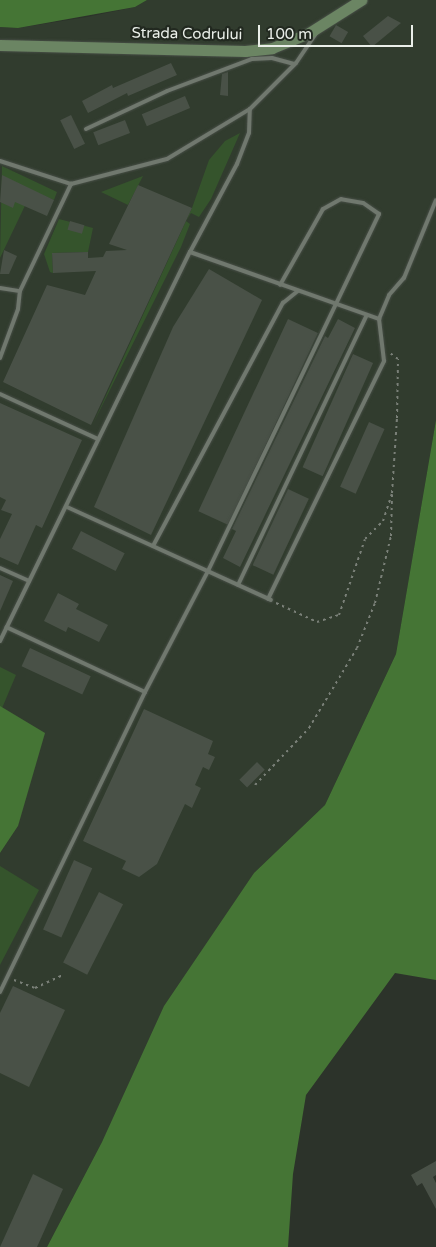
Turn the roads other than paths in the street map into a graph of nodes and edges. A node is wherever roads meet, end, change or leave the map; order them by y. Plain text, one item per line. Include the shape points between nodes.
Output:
1 (361, 0) edge
2 (323, 24) junction
3 (0, 45) edge
4 (294, 64) junction
5 (250, 108) junction
6 (86, 129) dead end
7 (0, 161) edge
8 (71, 184) junction
9 (436, 200) edge
10 (190, 252) junction
11 (280, 285) junction
12 (0, 288) edge
13 (20, 290) junction
14 (298, 291) junction
15 (336, 304) junction
16 (367, 315) junction
17 (379, 319) junction
18 (0, 358) edge
19 (0, 394) edge
20 (98, 439) junction
21 (67, 507) junction
22 (153, 546) junction
23 (0, 568) edge
24 (208, 571) junction
25 (28, 581) junction
26 (238, 585) junction
27 (6, 627) junction
28 (0, 641) edge
29 (145, 692) junction
30 (0, 992) edge

1 - 2 street, Strada Codrului
2 - 3 street, Strada Codrului via 272,48 245,51
2 - 4 lane
4 - 5 lane
4 - 6 lane via 272,58 252,59 176,87
5 - 8 lane via 168,159
5 - 10 lane via 249,133
7 - 8 lane
8 - 13 lane
9 - 17 lane via 404,278 389,295
10 - 11 lane
10 - 20 lane
11 - 14 lane
11 - 15 lane via 323,209 341,199 363,203 379,214
12 - 13 lane
13 - 18 lane via 18,310
14 - 15 lane
14 - 22 lane via 282,303
15 - 16 lane
15 - 24 lane
16 - 17 lane
16 - 26 lane
17 - 26 lane via 385,348 384,361 270,600
19 - 20 lane
20 - 21 lane
21 - 22 lane
21 - 25 lane
22 - 24 lane
23 - 25 lane
24 - 26 lane
24 - 29 lane
25 - 27 lane
27 - 28 lane
27 - 29 lane
29 - 30 lane

